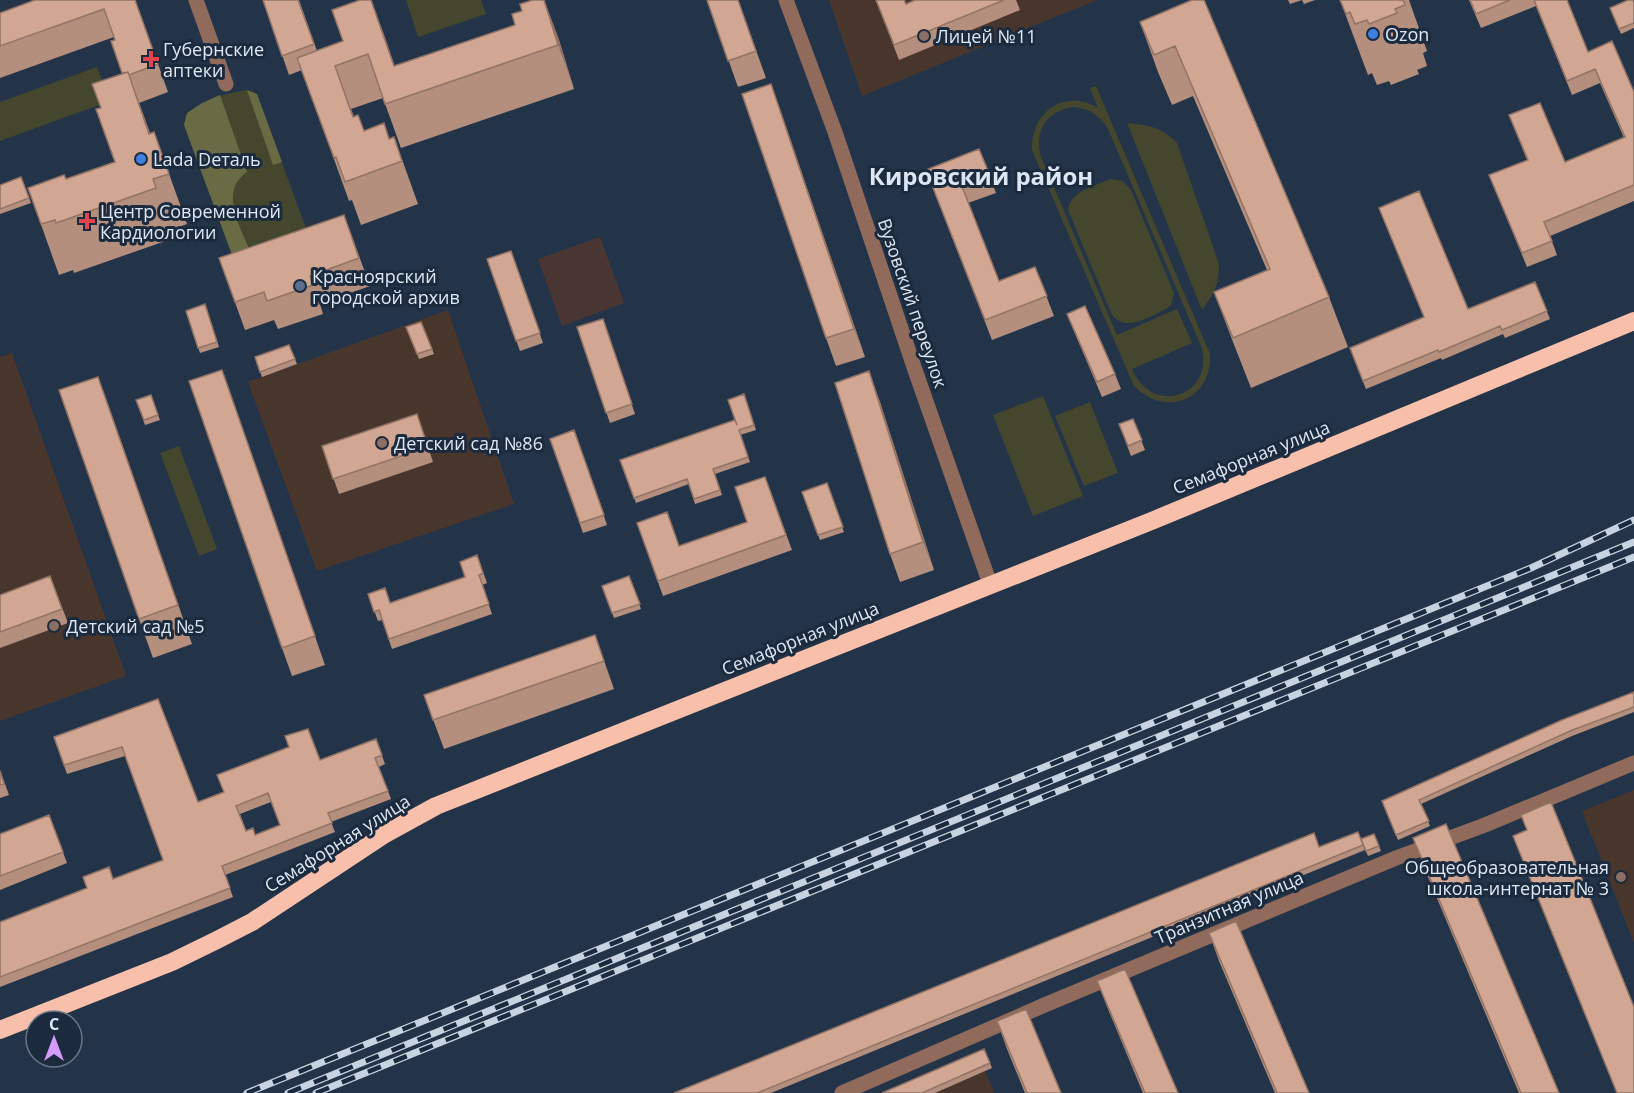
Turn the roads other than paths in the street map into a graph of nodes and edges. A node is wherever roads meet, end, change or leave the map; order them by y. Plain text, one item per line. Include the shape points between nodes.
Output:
1 (196, 0) edge
2 (786, 0) edge
3 (226, 84) dead end
4 (1634, 321) edge
5 (990, 584) junction
6 (1634, 763) edge
7 (0, 1030) edge
8 (842, 1093) edge

1 - 3 street
2 - 5 street, Вузовский переулок
4 - 5 highway, Семафорная улица
5 - 7 highway, Семафорная улица via 436,806 385,834 226,936 172,962
6 - 8 street, Транзитная улица via 1396,858

